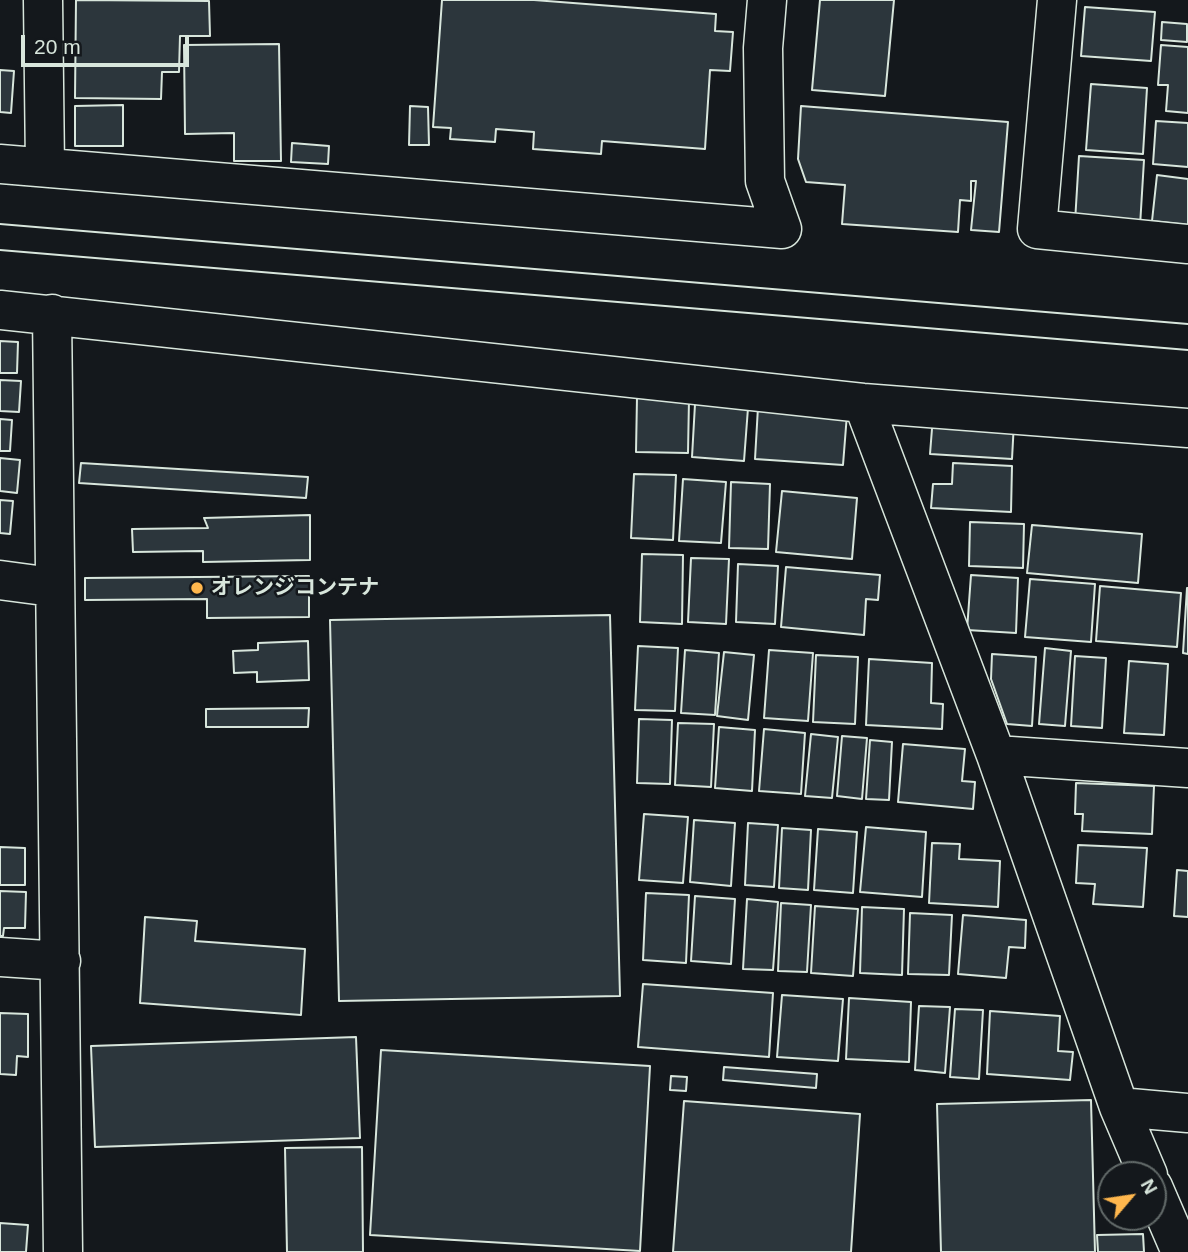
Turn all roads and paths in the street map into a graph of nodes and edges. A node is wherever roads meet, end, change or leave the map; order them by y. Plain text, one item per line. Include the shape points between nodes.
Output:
1 (43, 0) edge
2 (767, 0) edge
3 (1057, 0) edge
4 (0, 164) edge
5 (45, 167) junction
6 (1188, 244) edge
7 (0, 310) edge
8 (52, 314) junction
9 (863, 403) junction
10 (1188, 428) edge
11 (0, 580) edge
12 (52, 587) junction
13 (996, 755) junction
14 (1188, 768) edge
15 (0, 957) edge
16 (61, 961) junction
17 (1119, 1107) junction
18 (1188, 1113) edge
19 (1142, 1161) edge
20 (1167, 1220) edge
21 (63, 1252) edge
22 (1181, 1252) edge

1 - 5 street
2 - 5 street via 765,181 782,229
3 - 6 street via 1037,229
4 - 5 street
7 - 8 street
8 - 9 street
8 - 12 street
9 - 10 street
9 - 13 street
11 - 12 street
12 - 16 street
13 - 14 street
13 - 17 street
15 - 16 street
16 - 21 street
17 - 18 street
17 - 19 street
20 - 22 street

